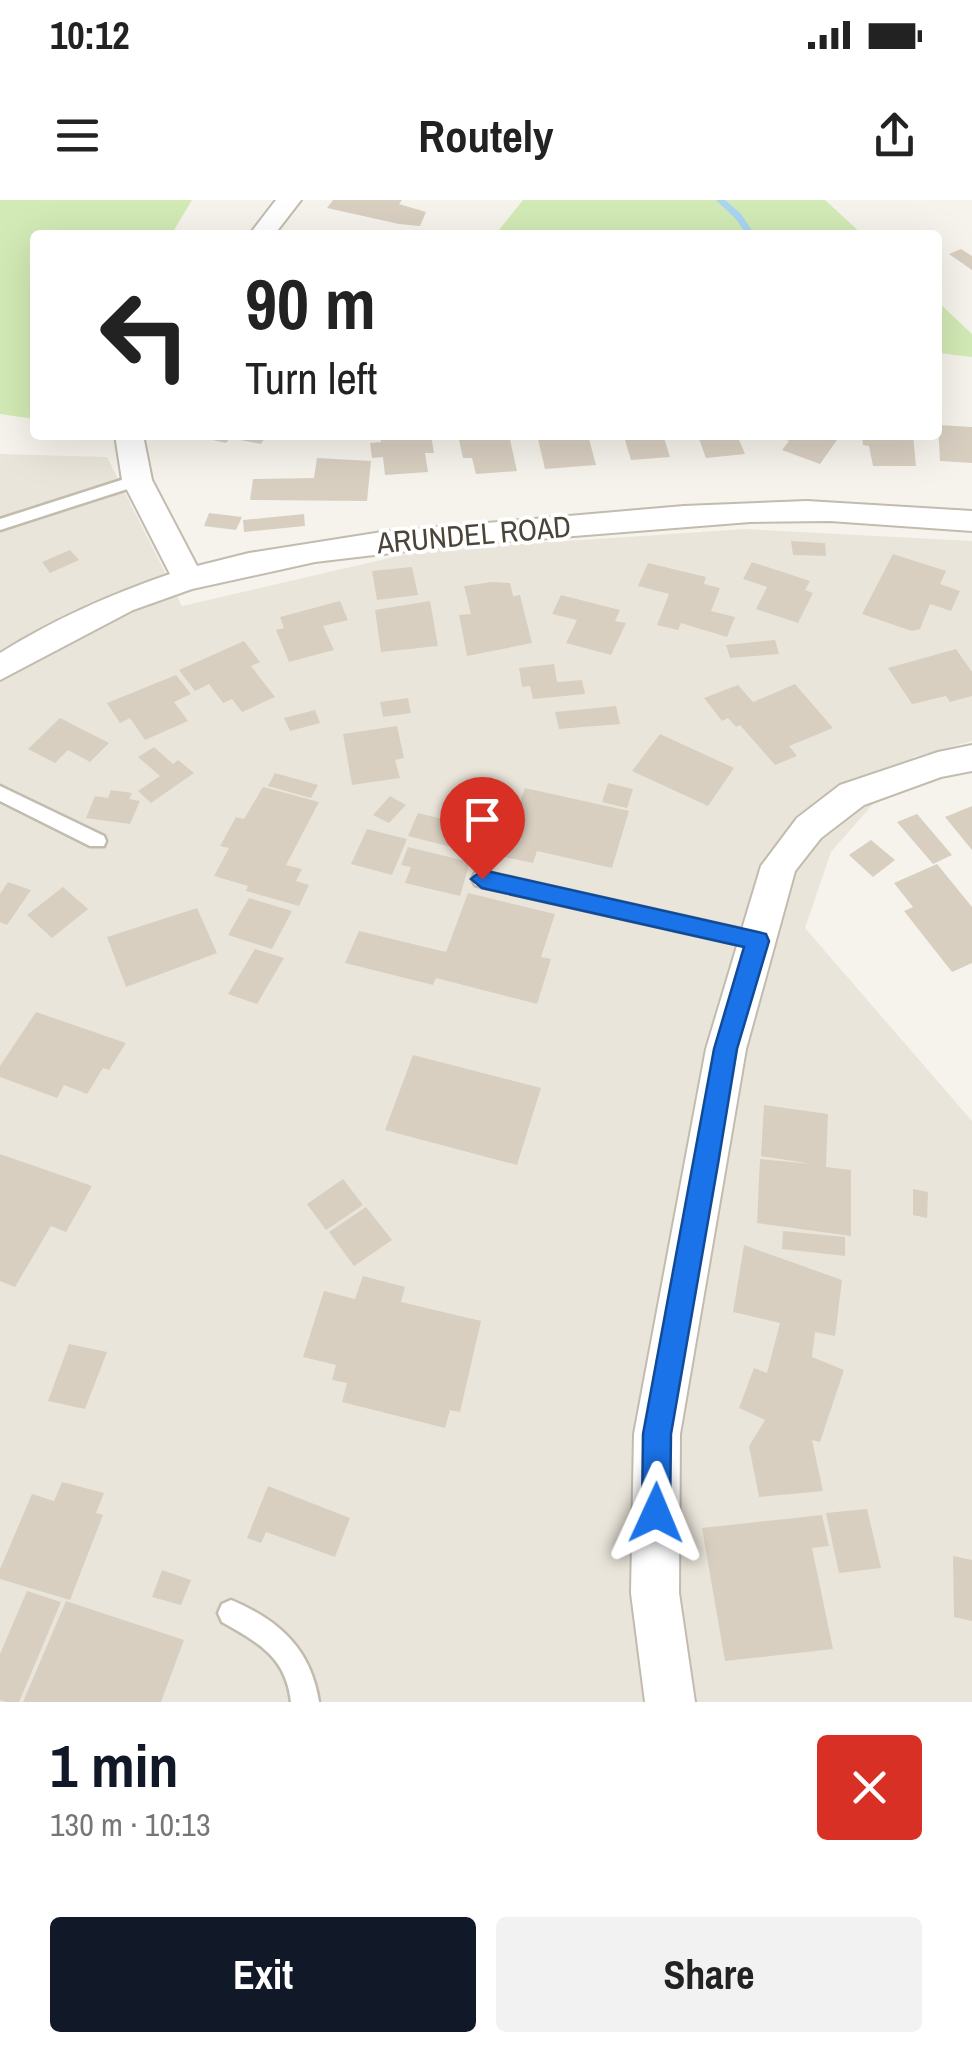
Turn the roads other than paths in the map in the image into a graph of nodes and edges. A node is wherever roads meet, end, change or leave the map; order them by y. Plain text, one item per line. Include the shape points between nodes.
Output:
1 (289, 200) edge
2 (265, 230) edge
3 (130, 440) edge
4 (137, 480) junction
5 (972, 521) edge
6 (0, 525) edge
7 (187, 577) junction
8 (0, 668) edge
9 (972, 758) edge
10 (0, 793) edge
11 (97, 841) dead end
12 (482, 879) dead end
13 (758, 941) junction
14 (231, 1614) dead end
15 (305, 1702) edge
16 (670, 1702) edge

1 - 2 street
3 - 4 street
4 - 6 lane
4 - 7 street
5 - 7 street, ARUNDEL ROAD via 787,511 687,516 324,548
7 - 8 street, ARUNDEL ROAD via 89,615
9 - 13 street via 852,795 808,828 779,866
10 - 11 lane
12 - 13 lane
13 - 16 street via 726,1049 657,1434 654,1593
14 - 15 lane via 291,1653

